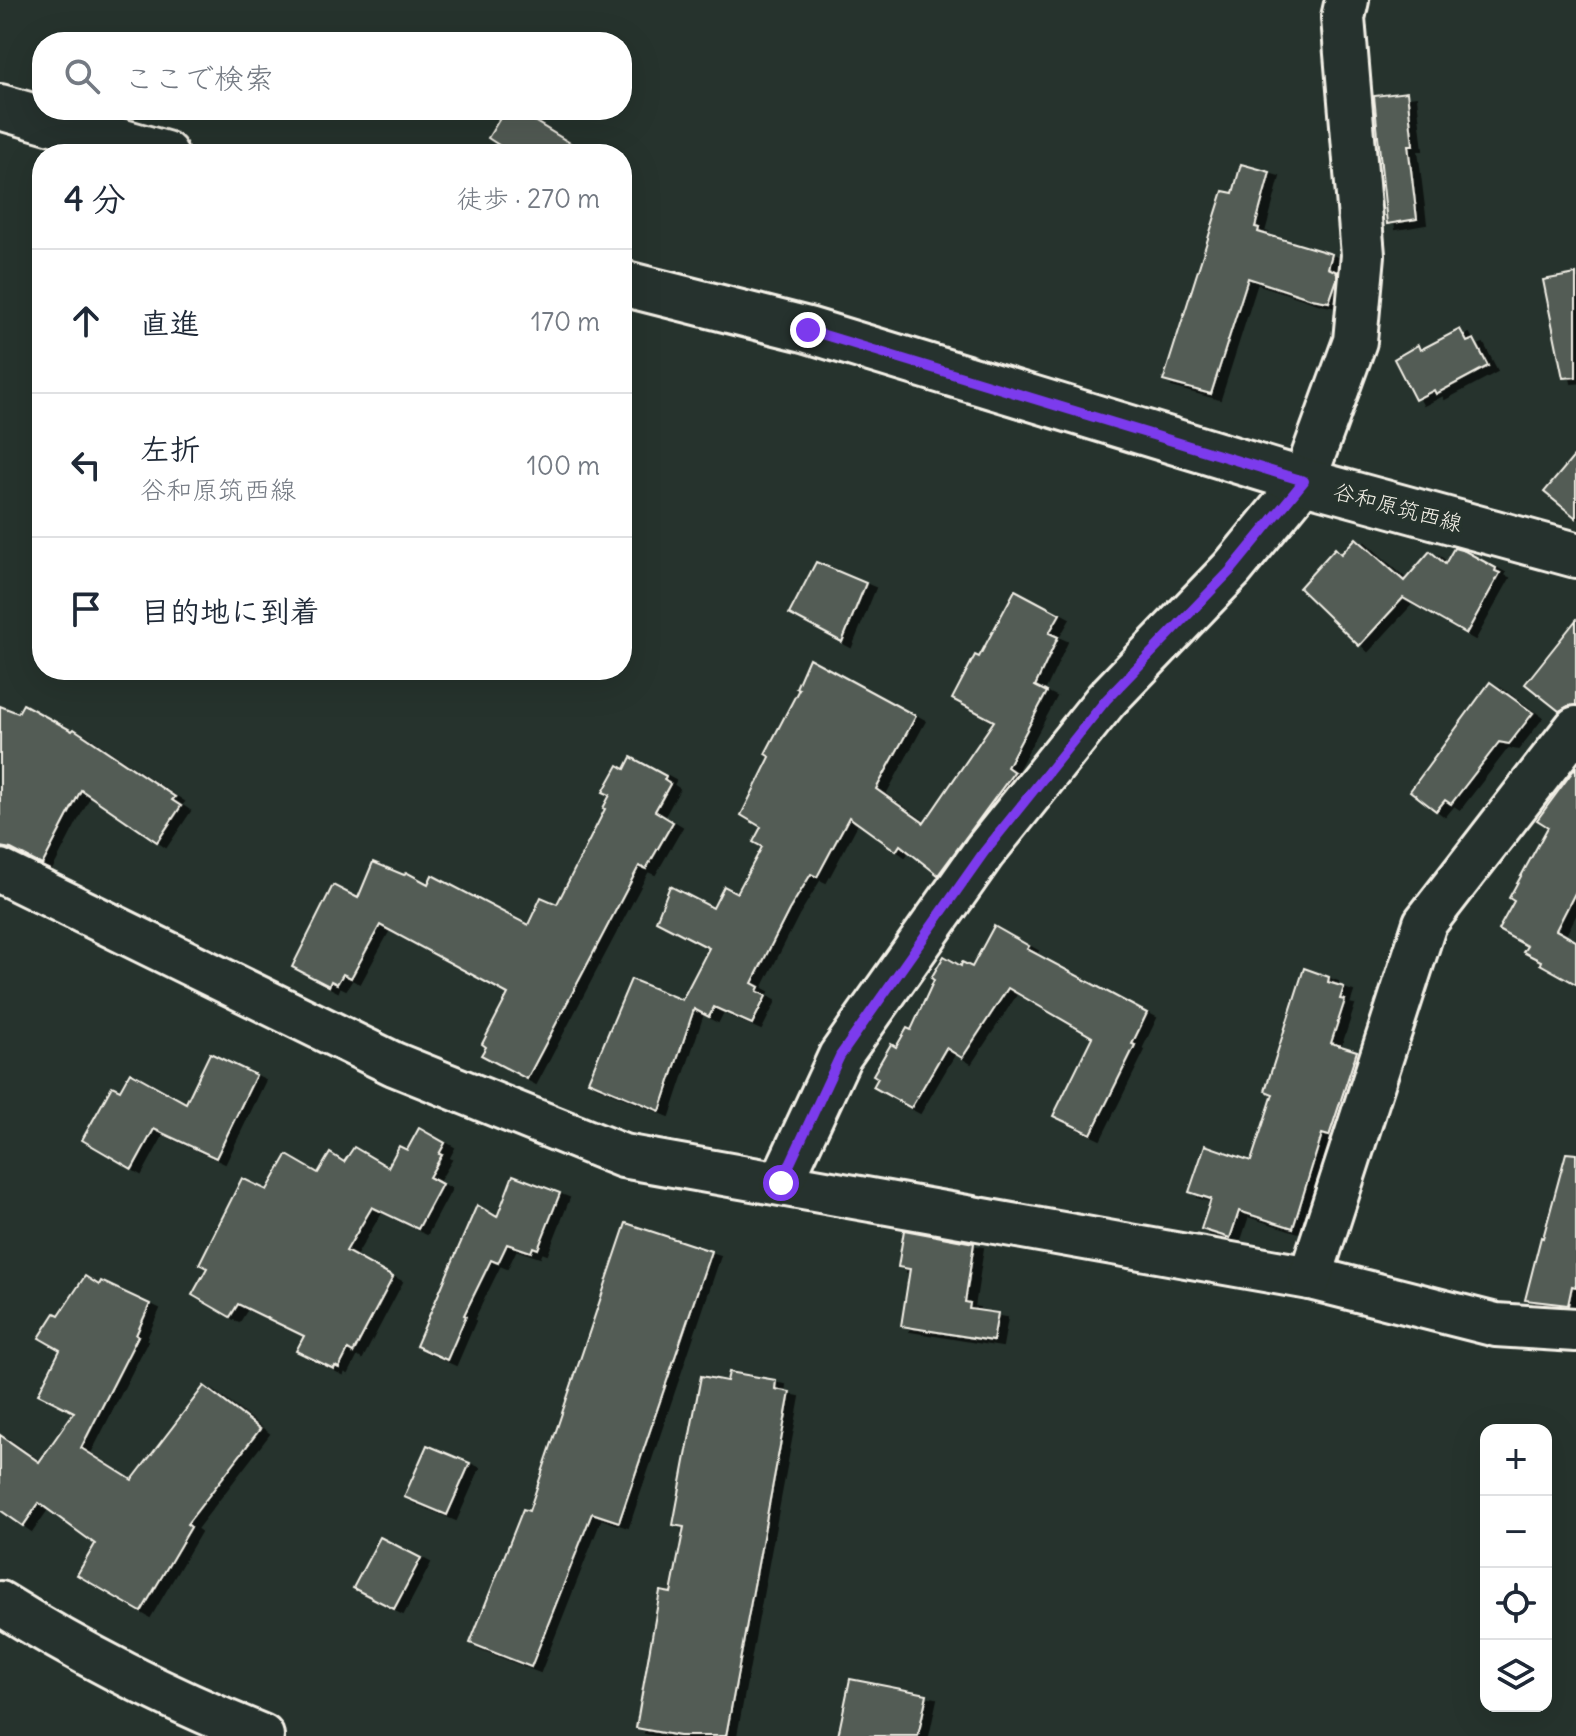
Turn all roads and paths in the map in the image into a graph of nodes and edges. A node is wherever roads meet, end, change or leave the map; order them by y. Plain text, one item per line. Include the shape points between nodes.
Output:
1 (1347, 0) edge
2 (0, 107) edge
3 (32, 116) edge
4 (46, 120) edge
5 (130, 144) edge
6 (632, 286) edge
7 (1304, 481) junction
8 (1576, 555) edge
9 (1576, 728) edge
10 (0, 871) edge
11 (781, 1183) junction
12 (1310, 1278) junction
13 (1576, 1330) edge
14 (0, 1603) edge
15 (262, 1736) edge

1 - 7 street via 1343,18 1363,255 1355,341
2 - 3 main road
4 - 5 main road
6 - 7 main road, 谷和原筑西線 via 808,330
7 - 8 main road, 谷和原筑西線
7 - 11 street via 1232,569 1106,700 984,852 840,1056
9 - 12 street via 1425,923
10 - 11 street via 394,1064 595,1145 623,1156
11 - 12 street
12 - 13 street via 1496,1325
14 - 15 street via 54,1637

